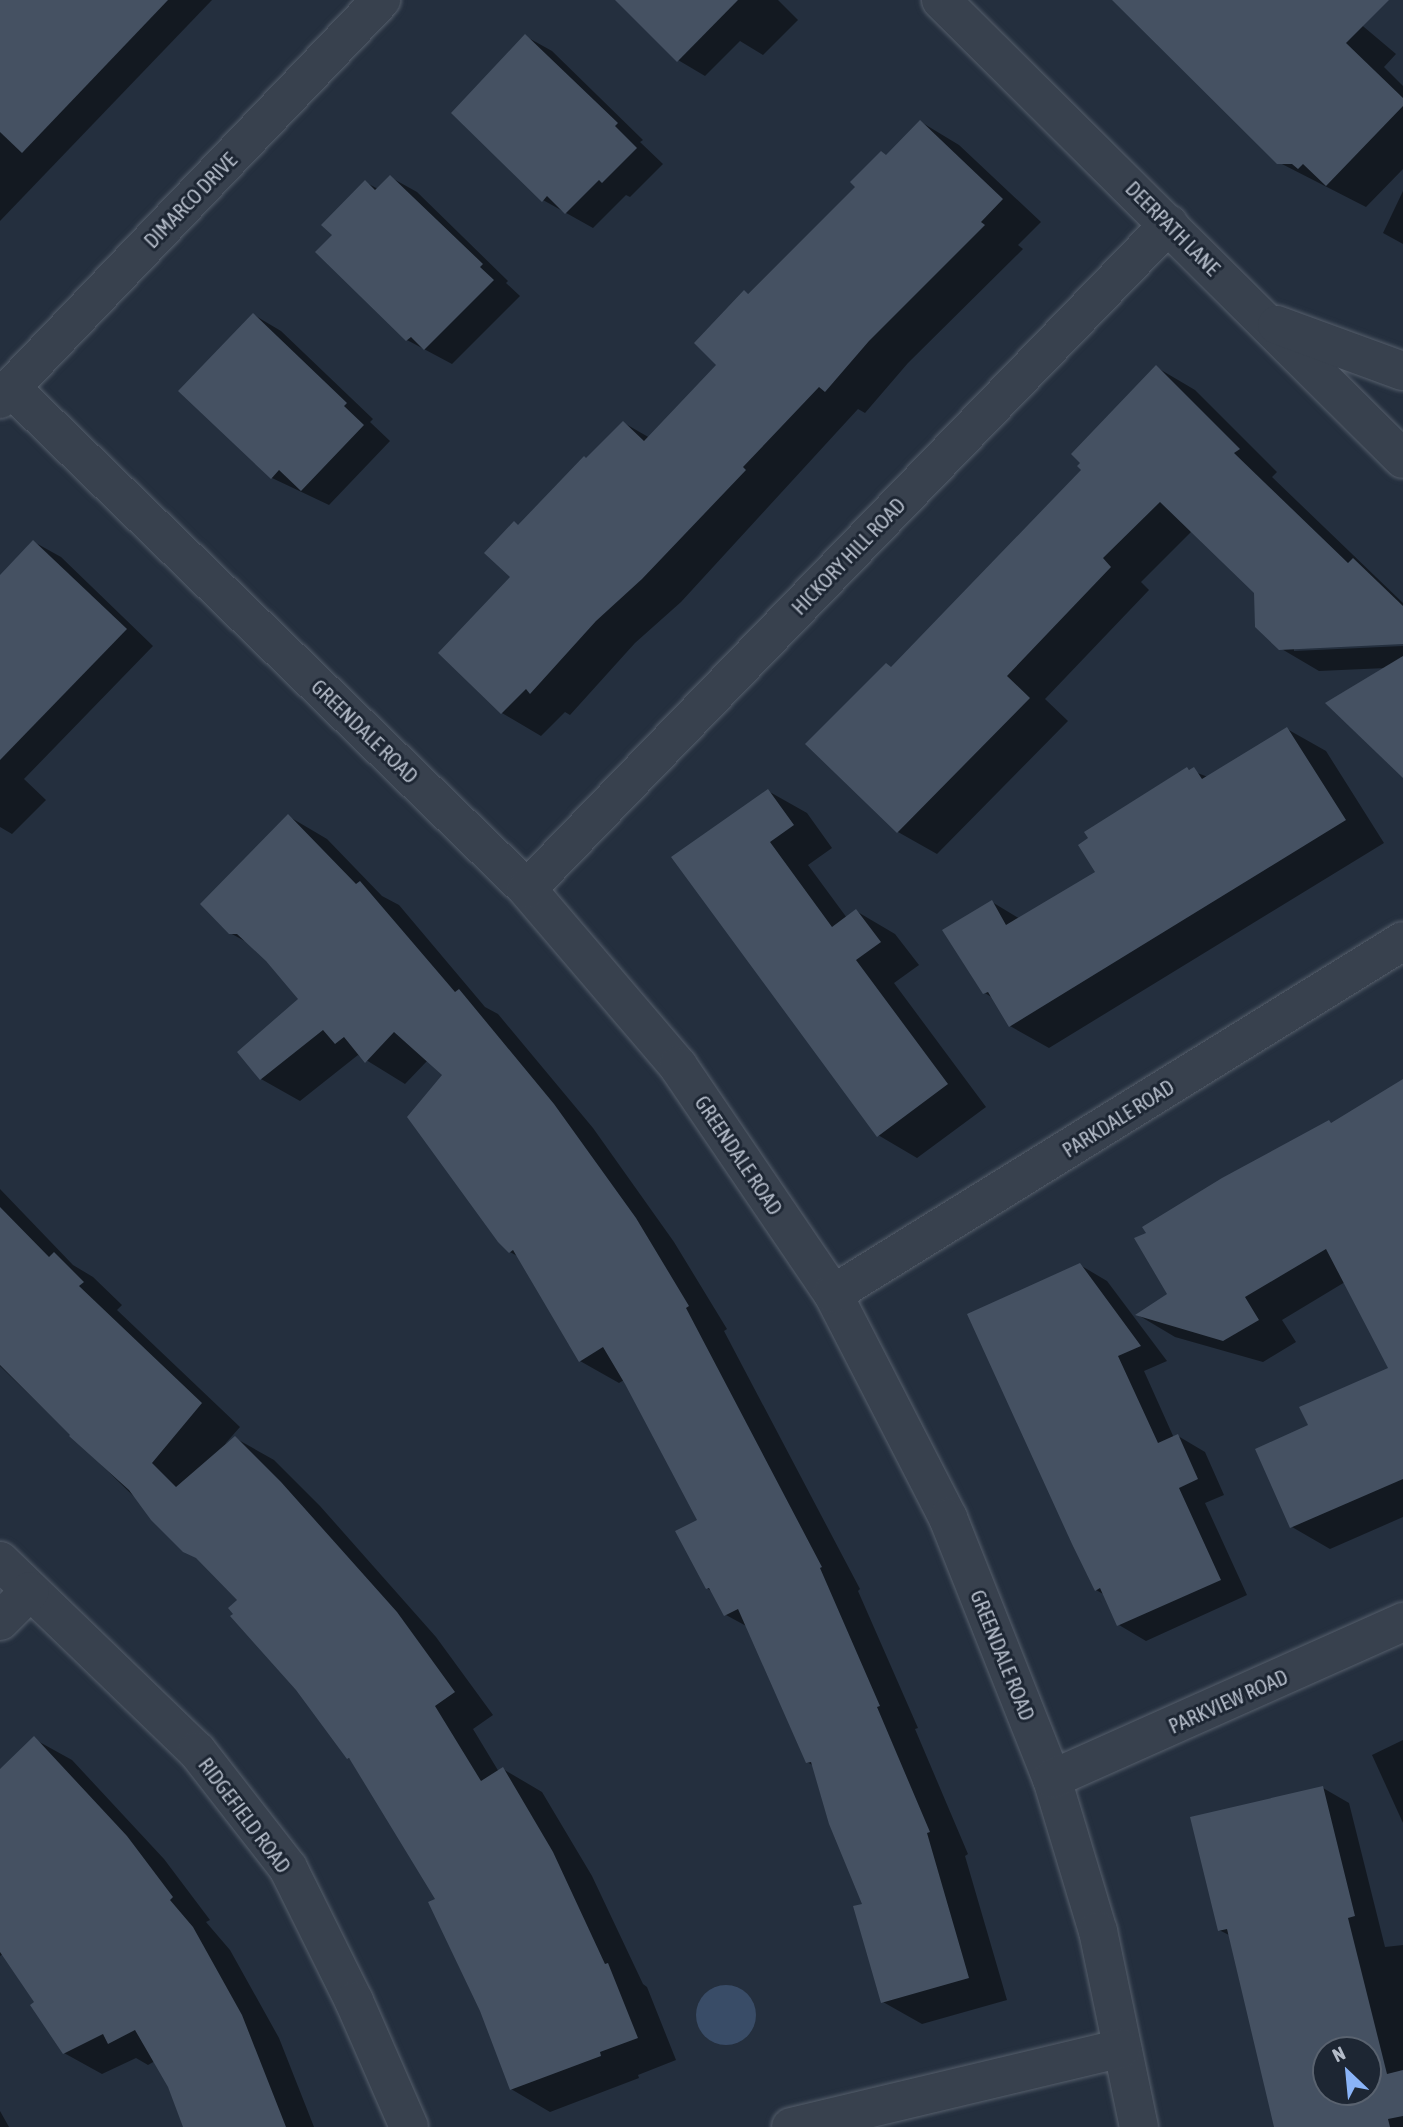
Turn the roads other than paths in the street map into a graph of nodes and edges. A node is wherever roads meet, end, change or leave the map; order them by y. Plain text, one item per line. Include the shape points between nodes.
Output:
1 (381, 0) edge
2 (941, 0) edge
3 (1169, 223) junction
4 (1266, 321) junction
5 (1403, 371) edge
6 (6, 393) edge
7 (1403, 458) edge
8 (527, 889) junction
9 (1403, 941) edge
10 (833, 1294) junction
11 (0, 1561) edge
12 (30, 1591) junction
13 (0, 1621) edge
14 (1403, 1622) edge
15 (1052, 1779) junction
16 (1122, 2048) junction
17 (409, 2127) edge
18 (791, 2127) edge
19 (1139, 2127) edge

1 - 6 street, DIMARCO DRIVE
2 - 3 street, DEERPATH LANE
3 - 4 street, DEERPATH LANE
3 - 8 street, HICKORY HILL ROAD
4 - 5 street
4 - 7 street, DEERPATH LANE
6 - 8 street, GREENDALE ROAD
8 - 10 street, GREENDALE ROAD via 678,1066
9 - 10 street, PARKDALE ROAD
10 - 15 street, GREENDALE ROAD via 948,1518
11 - 12 street, RIDGEFIELD ROAD
12 - 13 street
12 - 17 street, RIDGEFIELD ROAD via 197,1751 288,1868 354,2001
14 - 15 street, PARKVIEW ROAD
15 - 16 street, GREENDALE ROAD via 1098,1931
16 - 18 street
16 - 19 street, GREENDALE ROAD

